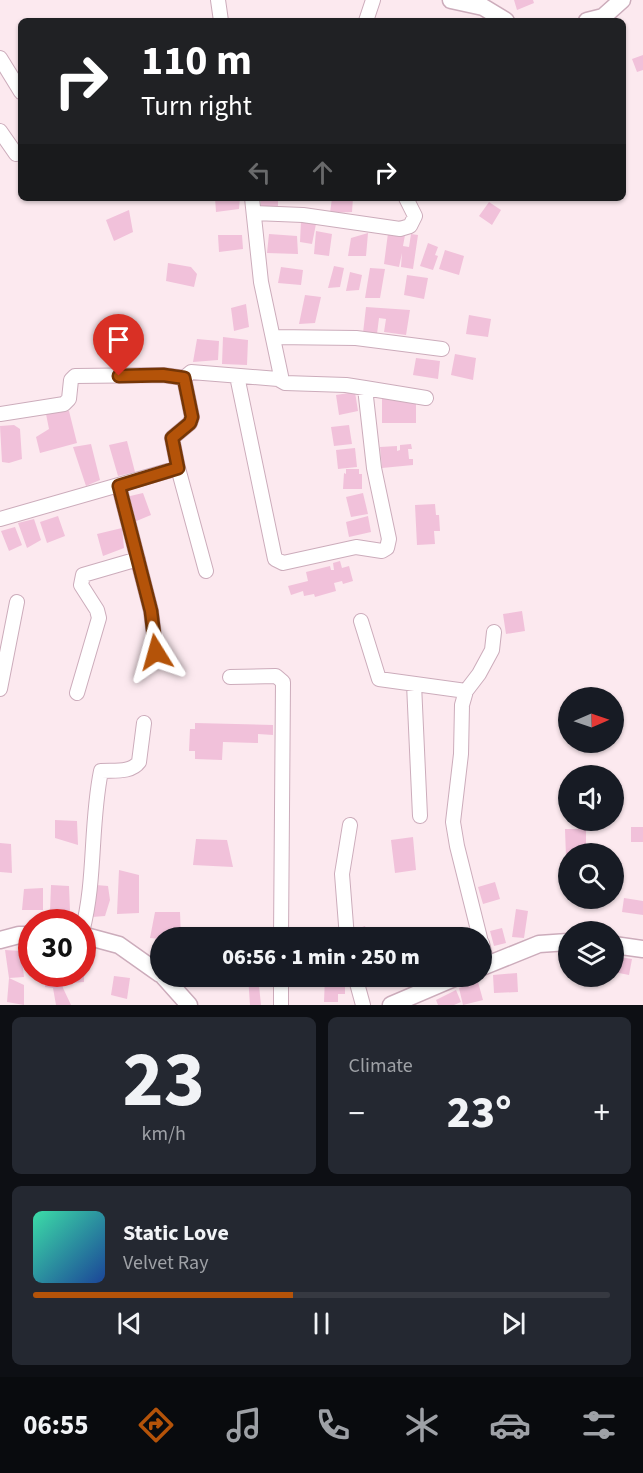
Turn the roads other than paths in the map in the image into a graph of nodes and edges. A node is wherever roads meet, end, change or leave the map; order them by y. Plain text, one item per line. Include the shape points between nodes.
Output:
1 (218, 0) edge
2 (373, 0) edge
3 (451, 0) edge
4 (622, 0) edge
5 (221, 18) edge
6 (367, 18) edge
7 (501, 18) edge
8 (597, 18) edge
9 (0, 58) edge
10 (18, 87) edge
11 (0, 130) edge
12 (16, 154) dead end
13 (252, 201) edge
14 (408, 201) edge
15 (254, 213) junction
16 (273, 338) junction
17 (442, 349) dead end
18 (237, 376) junction
19 (184, 378) junction
20 (278, 379) junction
21 (365, 388) junction
22 (426, 398) dead end
23 (0, 414) edge
24 (178, 468) junction
25 (119, 486) junction
26 (0, 519) edge
27 (138, 559) junction
28 (207, 571) dead end
29 (16, 602) dead end
30 (360, 621) dead end
31 (495, 632) dead end
32 (156, 652) dead end
33 (230, 677) dead end
34 (414, 684) junction
35 (0, 689) edge
36 (466, 691) junction
37 (77, 693) dead end
38 (144, 723) dead end
39 (420, 816) dead end
40 (350, 825) dead end
41 (88, 909) edge
42 (281, 927) edge
43 (346, 927) edge
44 (477, 927) edge
45 (18, 935) edge
46 (96, 938) edge
47 (0, 940) edge
48 (558, 943) edge
49 (624, 946) edge
50 (643, 949) edge
51 (492, 963) edge
52 (150, 967) edge
53 (173, 987) edge
54 (281, 987) edge
55 (358, 987) edge
56 (433, 987) edge
57 (189, 1005) edge
58 (281, 1005) edge
59 (363, 1005) edge
60 (391, 1005) edge

1 - 5 street
2 - 6 street
3 - 7 street via 483,7
4 - 8 street
9 - 10 street
11 - 12 street
13 - 15 street
14 - 15 street via 415,216 410,225 400,229 303,215
15 - 16 street via 261,282
16 - 17 street via 356,338
16 - 20 street via 281,376
18 - 19 street via 191,372
18 - 20 street
18 - 21 street via 275,559 283,563 356,547 382,551 387,548 390,539 374,468
19 - 23 street via 75,376 64,404
19 - 24 street via 192,417 172,438
20 - 21 street via 285,383
21 - 22 street
24 - 25 street
24 - 28 street
25 - 26 street
25 - 27 street
27 - 32 street
27 - 37 street via 83,575 81,585 99,618
29 - 35 street
30 - 34 street via 379,679
31 - 36 street via 492,650
33 - 42 street via 276,676 283,682
34 - 36 street
34 - 39 street
36 - 44 street via 453,822
38 - 41 street via 135,767 101,771 95,799
40 - 43 street via 342,874
45 - 47 street
46 - 52 street via 119,945
48 - 51 street via 539,944
49 - 50 street
53 - 57 street
54 - 58 street
55 - 59 street
56 - 60 street

